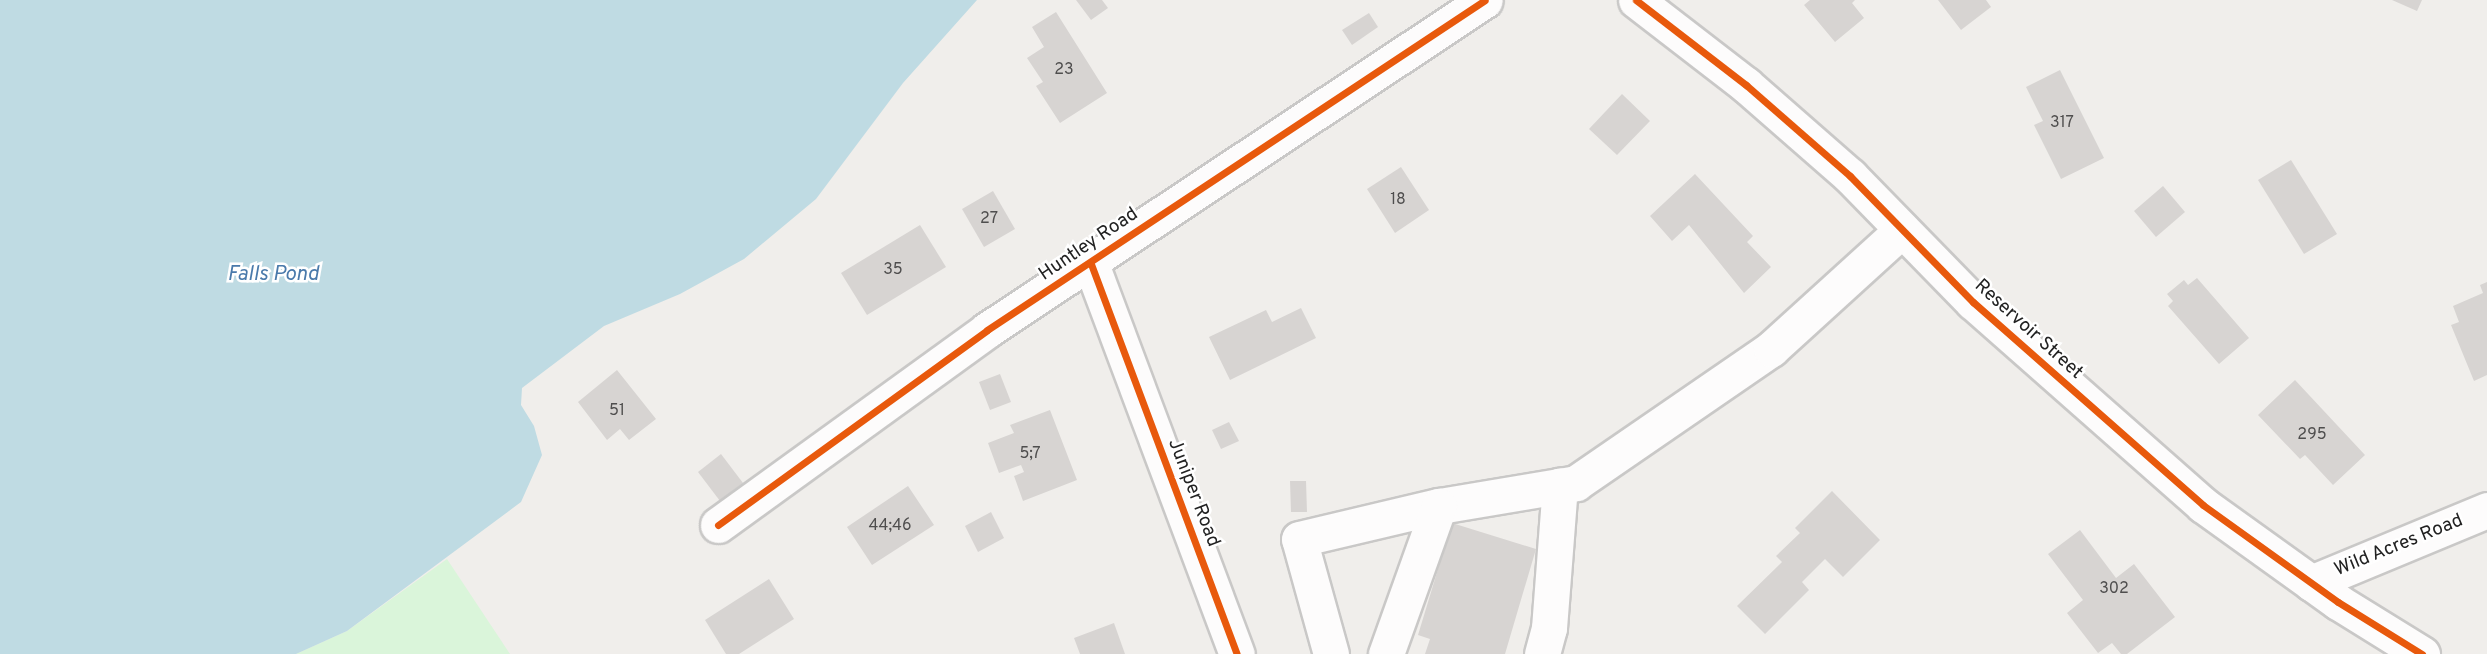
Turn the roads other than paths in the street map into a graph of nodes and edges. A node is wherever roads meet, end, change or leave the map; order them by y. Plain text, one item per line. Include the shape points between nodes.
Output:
1 (1485, 0) edge
2 (1636, 0) edge
3 (1902, 230) junction
4 (1091, 264) junction
5 (1560, 485) junction
6 (1439, 506) junction
7 (2487, 510) edge
8 (718, 525) dead end
9 (2311, 583) junction
10 (1237, 654) edge
11 (1331, 654) edge
12 (1386, 654) edge
13 (1542, 654) edge
14 (2423, 654) edge

1 - 4 street, Huntley Road
2 - 3 street, Reservoir Street via 1746,85 1850,176
3 - 5 street via 1771,349 1576,483
3 - 9 street, Reservoir Street via 1973,302 2193,497
4 - 8 street, Huntley Road via 987,330
4 - 10 street, Juniper Road
5 - 6 street
5 - 13 street via 1549,628
6 - 11 street via 1299,539
6 - 12 street
7 - 9 street, Wild Acres Road
9 - 14 street, Reservoir Street

